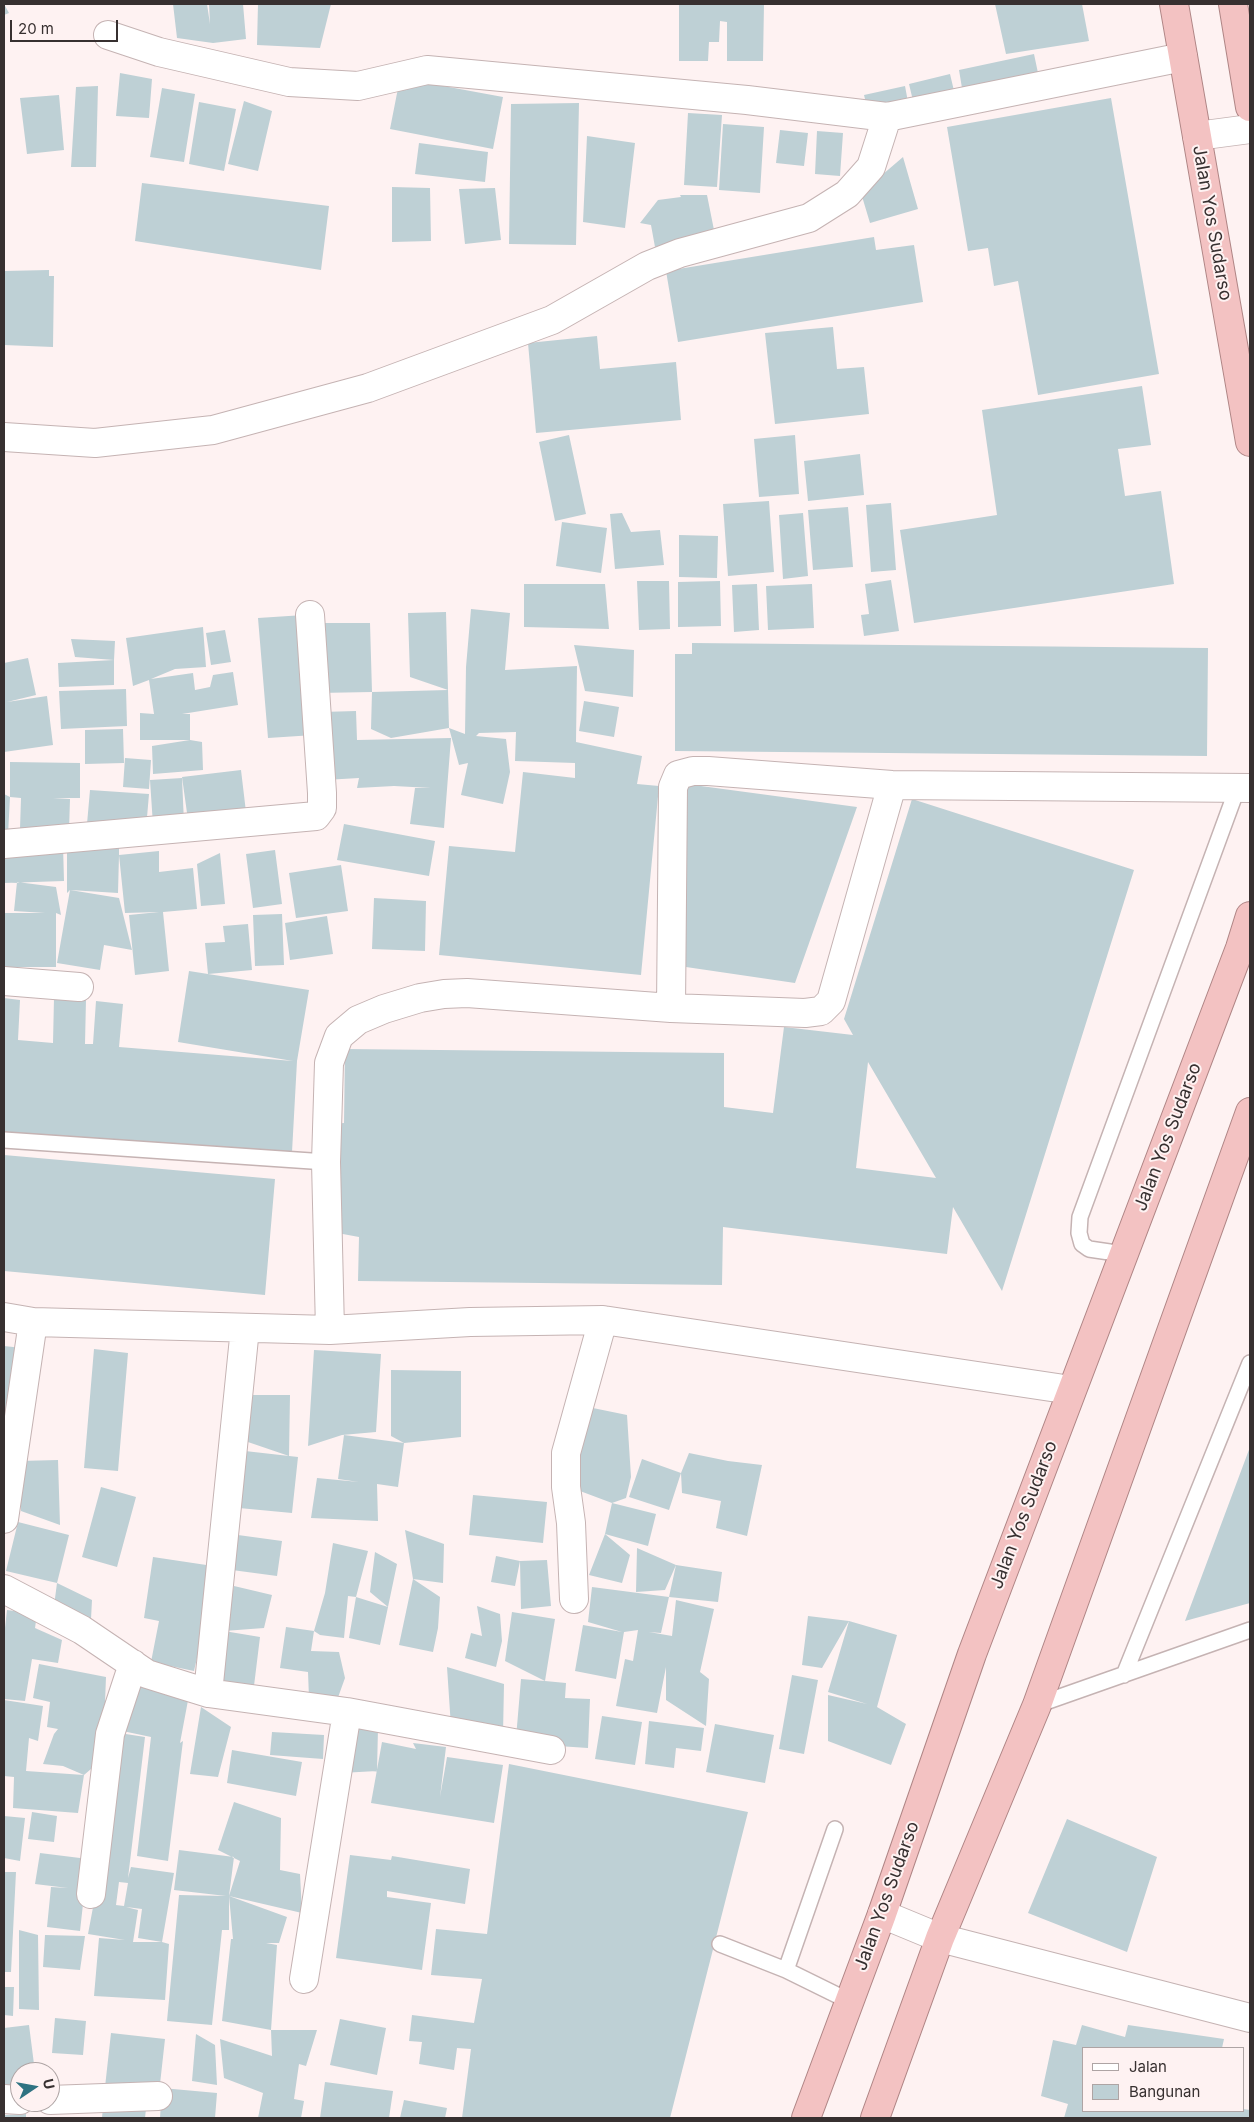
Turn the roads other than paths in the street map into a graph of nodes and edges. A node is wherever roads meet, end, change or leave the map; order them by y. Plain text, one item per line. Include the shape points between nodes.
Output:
1 (1174, 4) edge
2 (1233, 4) edge
3 (108, 35) dead end
4 (1183, 57) junction
5 (1250, 107) edge
6 (887, 117) junction
7 (1250, 129) edge
8 (1197, 136) junction
9 (4, 437) edge
10 (1250, 442) edge
11 (310, 615) dead end
12 (892, 784) junction
13 (1244, 788) edge
14 (4, 844) edge
15 (1250, 916) edge
16 (4, 980) edge
17 (79, 987) dead end
18 (671, 1008) junction
19 (1250, 1112) edge
20 (4, 1140) edge
21 (326, 1162) junction
22 (1123, 1254) junction
23 (4, 1318) edge
24 (603, 1320) junction
25 (33, 1322) junction
26 (245, 1328) junction
27 (330, 1330) junction
28 (1250, 1363) edge
29 (1071, 1390) junction
30 (4, 1519) edge
31 (4, 1589) edge
32 (574, 1599) dead end
33 (1250, 1630) edge
34 (133, 1664) junction
35 (1124, 1676) junction
36 (208, 1693) junction
37 (1037, 1705) junction
38 (347, 1712) junction
39 (551, 1750) dead end
40 (836, 1829) dead end
41 (91, 1894) dead end
42 (882, 1914) junction
43 (940, 1938) junction
44 (720, 1944) dead end
45 (786, 1970) junction
46 (304, 1979) dead end
47 (849, 2001) junction
48 (1250, 2018) edge
49 (158, 2096) dead end
50 (66, 2106) edge
51 (806, 2118) edge
52 (875, 2118) edge

1 - 4 highway, Jalan Yos Sudarso
2 - 5 highway
3 - 6 street via 160,52 289,82 358,86 427,70 747,100
4 - 6 street
4 - 8 highway, Jalan Yos Sudarso
6 - 9 street via 871,167 847,194 809,218 680,253 647,266 552,320 368,388 213,430 95,443
7 - 8 street
8 - 10 highway, Jalan Yos Sudarso
11 - 14 street via 322,793 322,808 316,816
12 - 13 street
12 - 18 street via 831,1001 821,1011 805,1013
12 - 18 street via 708,770 678,775 673,787
13 - 22 lane via 1080,1217 1082,1244 1088,1249
15 - 22 highway, Jalan Yos Sudarso
16 - 17 street
18 - 21 street via 467,993 420,998 358,1020 339,1036 329,1063
19 - 37 highway
20 - 21 lane
21 - 27 street
22 - 29 highway, Jalan Yos Sudarso
23 - 25 street
24 - 27 street via 470,1322
24 - 29 street
24 - 32 street via 566,1453
25 - 26 street
25 - 30 street
26 - 27 street
26 - 36 street
28 - 35 lane
29 - 42 highway, Jalan Yos Sudarso via 972,1654
31 - 34 street via 82,1630
33 - 35 lane
34 - 36 street via 147,1674
34 - 41 street via 110,1734
35 - 37 lane
36 - 38 street
37 - 43 highway
38 - 39 street
38 - 46 street
40 - 45 lane
42 - 43 street
42 - 47 highway, Jalan Yos Sudarso
43 - 48 street
43 - 52 highway
44 - 45 lane
45 - 47 lane
47 - 51 highway, Jalan Yos Sudarso
49 - 50 street

